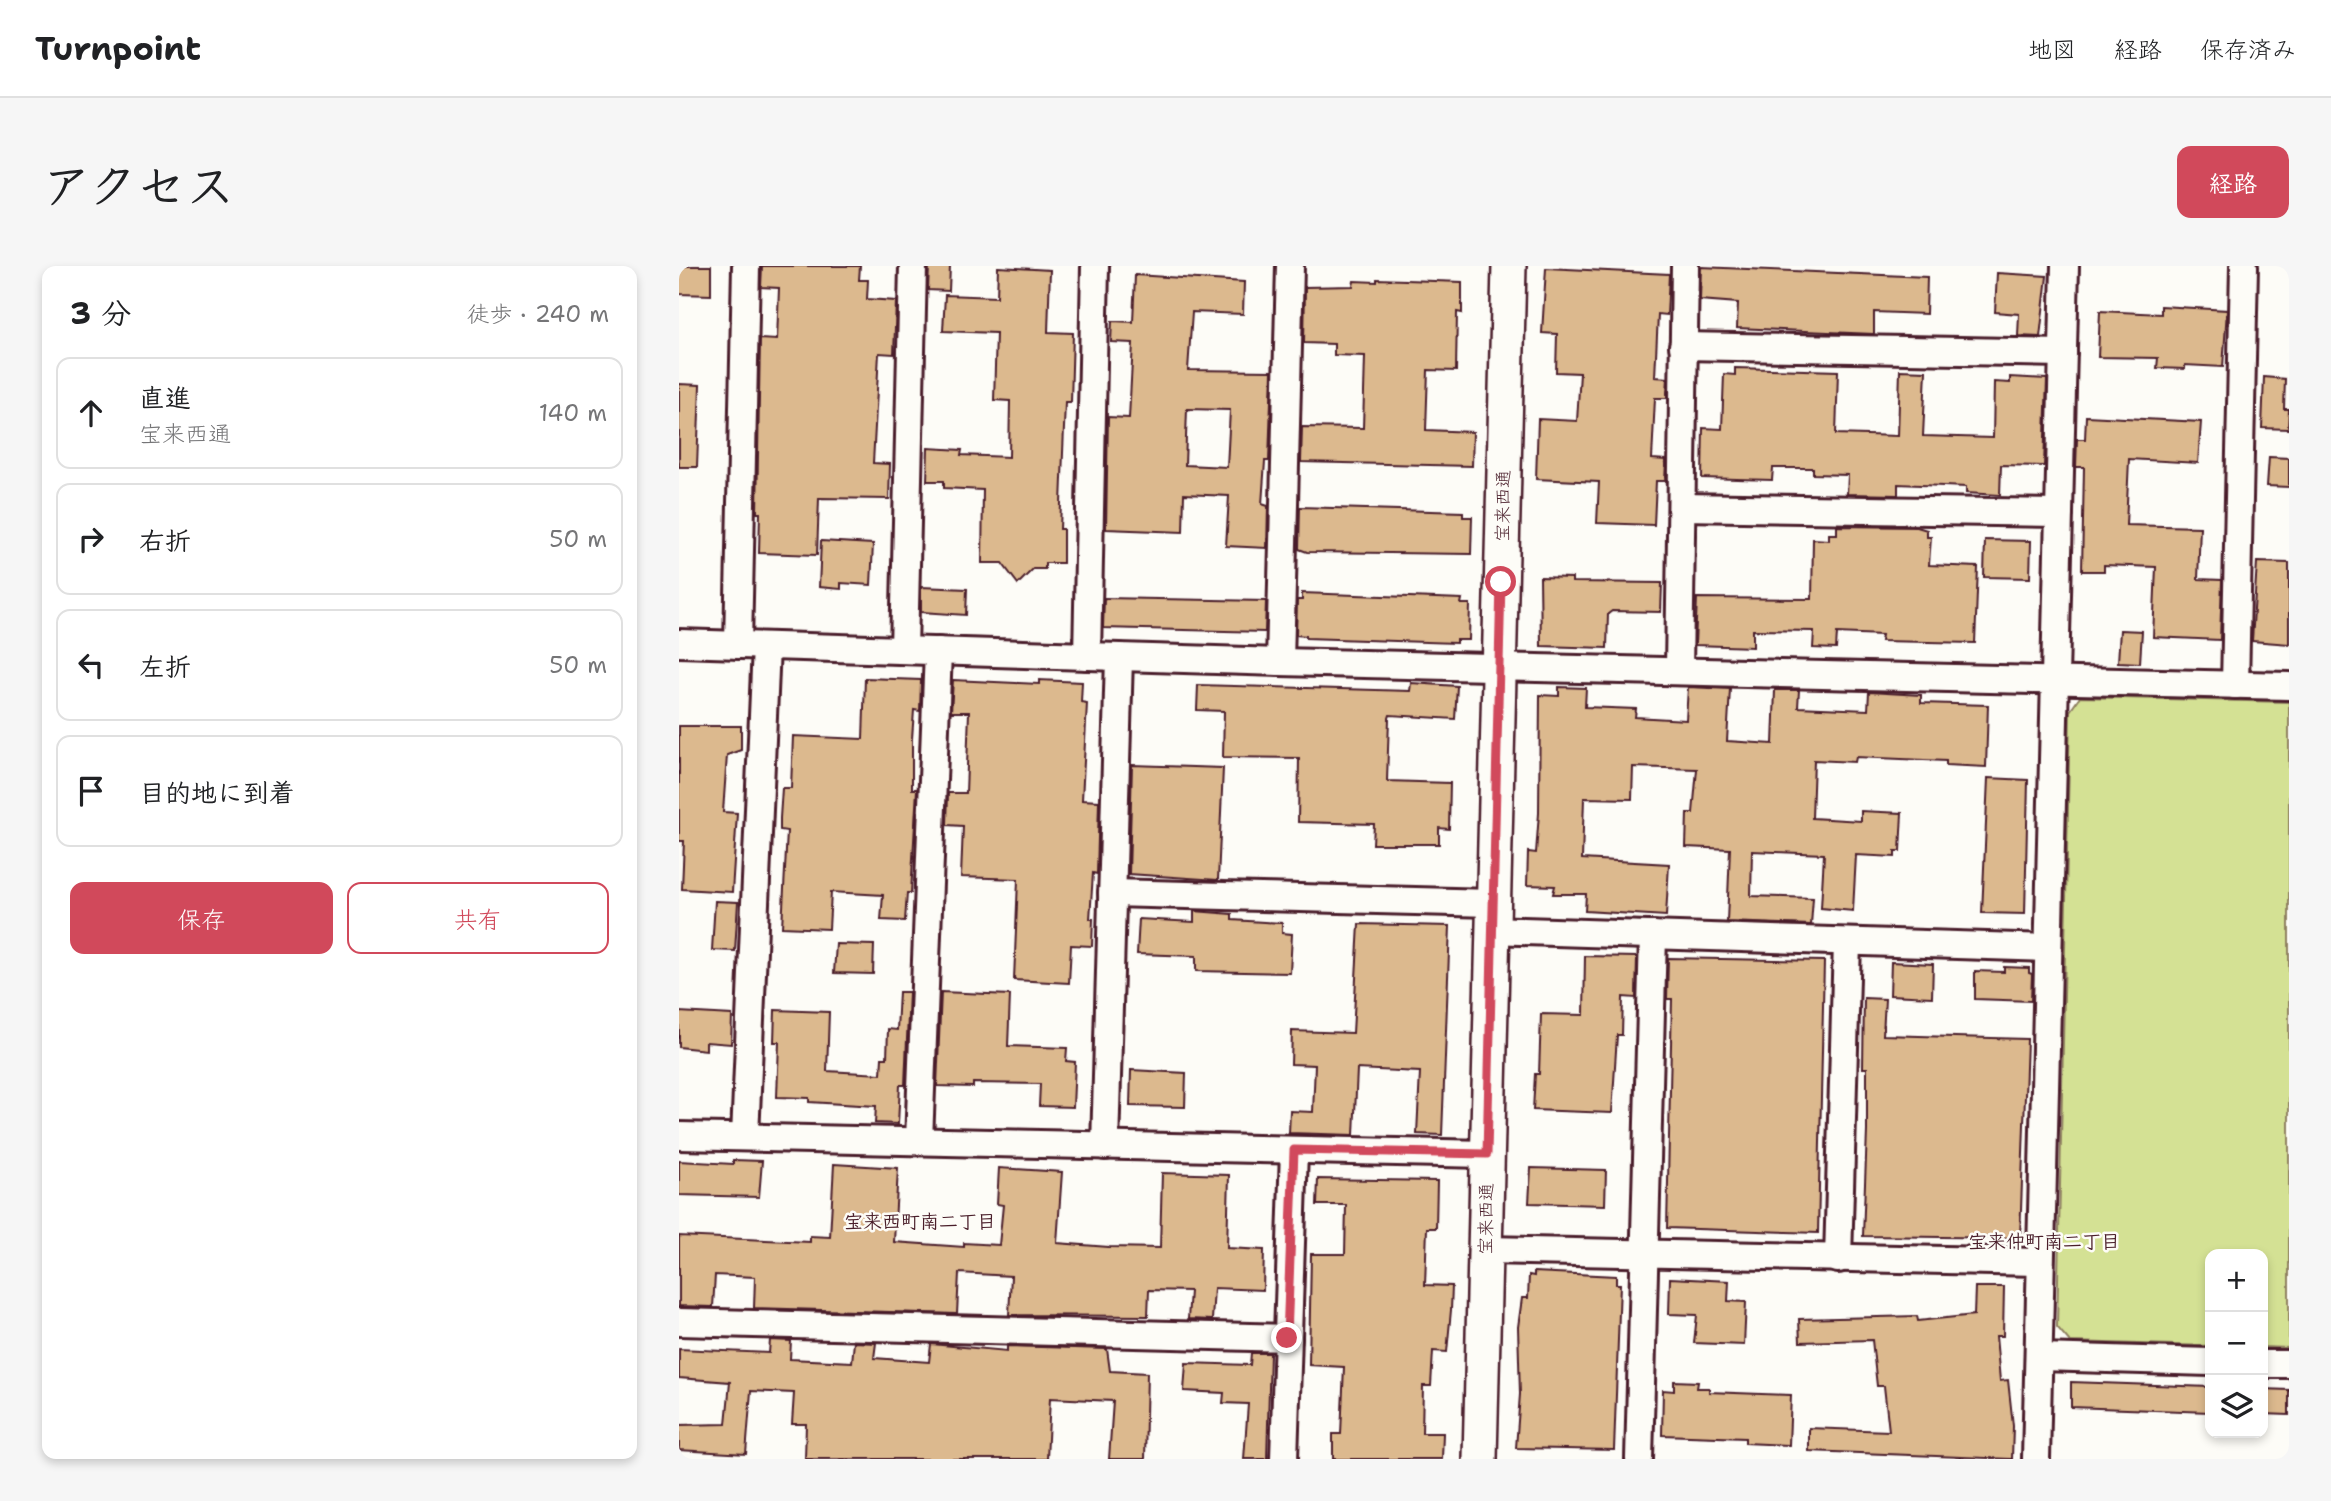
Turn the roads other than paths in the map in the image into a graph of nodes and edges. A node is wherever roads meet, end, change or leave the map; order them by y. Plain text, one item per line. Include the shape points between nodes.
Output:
1 (746, 266) edge
2 (913, 266) edge
3 (1095, 266) edge
4 (1290, 266) edge
5 (1509, 266) edge
6 (1685, 266) edge
7 (2066, 266) edge
8 (2244, 266) edge
9 (1683, 346) junction
10 (2063, 353) junction
11 (1682, 507) junction
12 (2059, 513) junction
13 (679, 643) edge
14 (738, 645) junction
15 (766, 646) junction
16 (904, 650) junction
17 (938, 652) junction
18 (1087, 656) junction
19 (1119, 657) junction
20 (1280, 662) junction
21 (1499, 666) junction
22 (1679, 670) junction
23 (2057, 680) junction
24 (2235, 685) junction
25 (2289, 686) edge
26 (1112, 893) junction
27 (1492, 917) junction
28 (1653, 935) junction
29 (1847, 942) junction
30 (2047, 948) junction
31 (679, 1136) edge
32 (745, 1137) junction
33 (919, 1141) junction
34 (1105, 1146) junction
35 (1294, 1150) junction
36 (1487, 1154) junction
37 (1485, 1250) junction
38 (1643, 1253) junction
39 (1838, 1259) junction
40 (2039, 1262) junction
41 (679, 1322) edge
42 (1287, 1338) junction
43 (2040, 1357) junction
44 (2205, 1362) edge
45 (2268, 1364) edge
46 (2289, 1364) edge
47 (1284, 1459) edge
48 (1479, 1459) edge
49 (1639, 1459) edge
50 (2036, 1459) edge

1 - 14 street
2 - 16 street
3 - 18 street
4 - 20 street
5 - 21 street, 宝来西通
6 - 9 street
7 - 10 street
8 - 24 street
9 - 10 street
9 - 11 street
10 - 12 street
11 - 12 street
11 - 22 street
12 - 23 street
13 - 14 street
14 - 15 street
15 - 16 street
15 - 32 street
16 - 17 street
17 - 18 street
17 - 33 street
18 - 19 street
19 - 20 street
19 - 26 street
20 - 21 street
21 - 22 street
21 - 27 street, 宝来西通
22 - 23 street
23 - 24 street
23 - 30 street
24 - 25 street
26 - 27 street
26 - 34 street
27 - 28 street
27 - 36 street, 宝来西通
28 - 29 street
28 - 38 street
29 - 30 street
29 - 39 street
30 - 40 street
31 - 32 street
32 - 33 street
33 - 34 street
34 - 35 street
35 - 36 street
35 - 42 street
36 - 37 street, 宝来西通
37 - 38 street
37 - 48 street, 宝来西通
38 - 39 street
38 - 49 street
39 - 40 street
40 - 43 street
41 - 42 street
42 - 47 street
43 - 44 street
43 - 50 street
45 - 46 street

